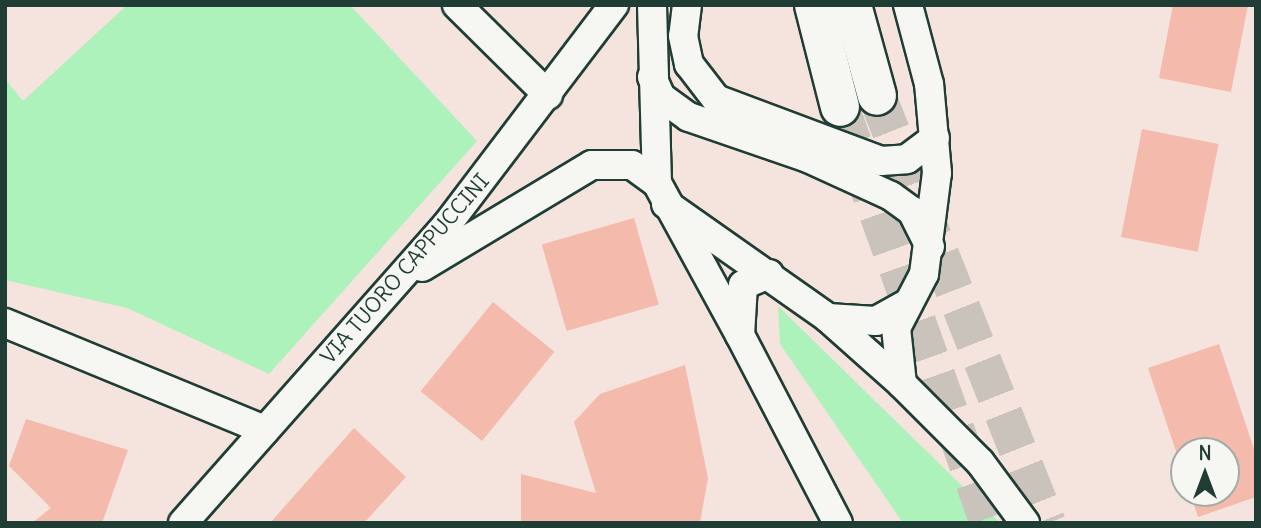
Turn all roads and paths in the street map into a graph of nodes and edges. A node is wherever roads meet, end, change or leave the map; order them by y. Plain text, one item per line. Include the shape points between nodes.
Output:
1 (614, 5) edge
2 (635, 5) edge
3 (652, 5) edge
4 (687, 5) edge
5 (814, 5) edge
6 (852, 5) edge
7 (908, 5) edge
8 (465, 8) edge
9 (587, 47) junction
10 (652, 77) junction
11 (548, 96) junction
12 (877, 96) tunnel mouth
13 (840, 107) tunnel mouth
14 (936, 138) junction
15 (662, 193) junction
16 (930, 247) junction
17 (769, 275) junction
18 (393, 286) junction
19 (907, 304) junction
20 (828, 318) junction
21 (5, 323) edge
22 (740, 335) junction
23 (902, 384) junction
24 (265, 430) junction
25 (183, 523) edge
26 (838, 523) edge
27 (1025, 523) edge

1 - 9 street, VIA TUORO CAPPUCCINI
2 - 9 street via 616,32
3 - 10 street
4 - 14 street via 683,36 689,64 716,99 881,161 907,159
5 - 13 main road
6 - 12 main road
7 - 14 street
8 - 11 street
9 - 11 street, VIA TUORO CAPPUCCINI
10 - 15 street
10 - 16 street via 662,97 689,117 808,158 891,196 912,211
11 - 18 street, VIA TUORO CAPPUCCINI
14 - 16 street
15 - 17 street
15 - 18 street via 632,165 592,165
15 - 22 street
16 - 19 street
17 - 20 street
17 - 22 street via 743,285
18 - 24 street, VIA TUORO CAPPUCCINI
19 - 20 street via 876,321
19 - 23 street via 896,340
20 - 23 street
21 - 24 street
22 - 26 street
23 - 27 street via 981,462
24 - 25 street, VIA TUORO CAPPUCCINI

